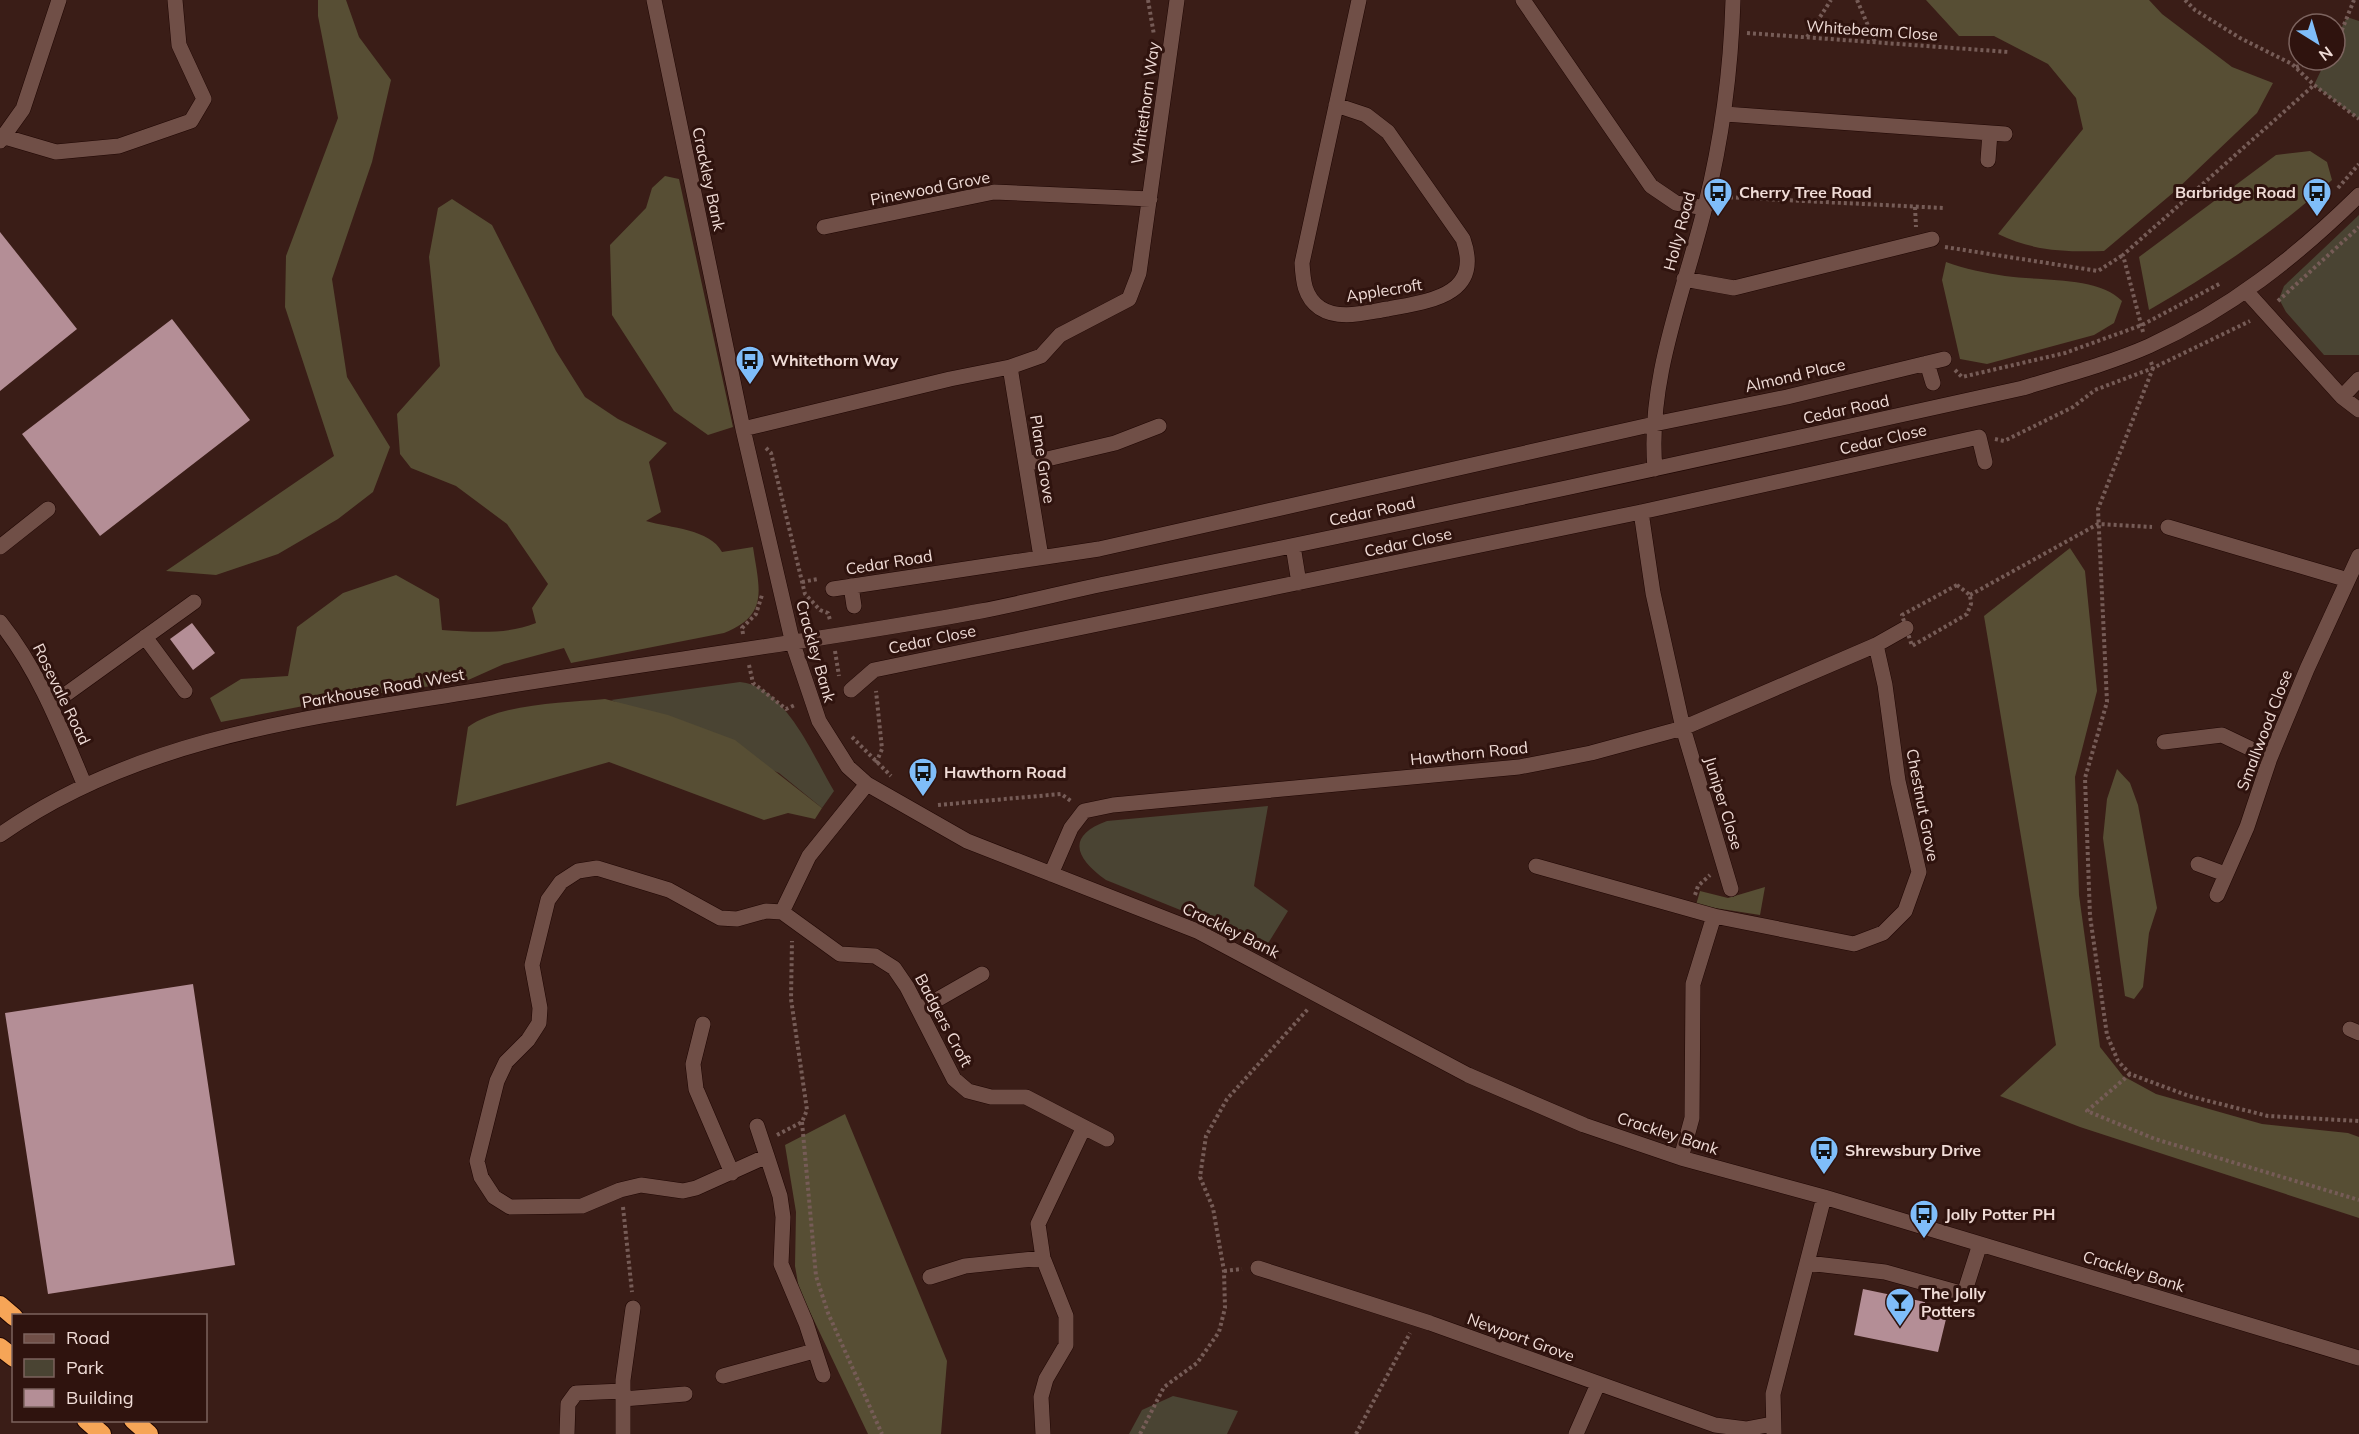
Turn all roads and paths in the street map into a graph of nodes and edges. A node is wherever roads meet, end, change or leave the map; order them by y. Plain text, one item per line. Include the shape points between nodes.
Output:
1 (59, 0) edge
2 (175, 0) edge
3 (654, 0) edge
4 (1177, 0) edge
5 (1359, 0) edge
6 (1523, 0) edge
7 (1733, 0) edge
8 (1831, 0) edge
9 (1857, 0) edge
10 (2185, 0) edge
11 (2354, 0) edge
12 (2347, 17) edge
13 (1732, 33) junction
14 (1807, 37) junction
15 (1875, 42) junction
16 (2009, 52) dead end
17 (2287, 62) edge
18 (2301, 72) edge
19 (2314, 85) junction
20 (1336, 105) junction
21 (1725, 114) junction
22 (2359, 119) edge
23 (2, 139) edge
24 (1988, 160) dead end
25 (2359, 164) edge
26 (2336, 190) dead end
27 (2359, 195) edge
28 (1150, 199) junction
29 (1705, 208) junction
30 (1944, 208) dead end
31 (824, 227) dead end
32 (1932, 239) joint
33 (2123, 255) junction
34 (1684, 279) junction
35 (2223, 282) dead end
36 (2247, 292) junction
37 (2142, 325) junction
38 (2147, 347) junction
39 (1944, 359) joint
40 (1927, 363) junction
41 (1010, 367) junction
42 (2359, 379) edge
43 (1933, 383) dead end
44 (2342, 397) junction
45 (2359, 410) edge
46 (1654, 424) junction
47 (1159, 426) dead end
48 (744, 429) junction
49 (1985, 462) dead end
50 (1026, 464) junction
51 (1655, 469) junction
52 (48, 509) dead end
53 (1641, 512) junction
54 (2098, 524) junction
55 (2168, 527) joint
56 (1293, 546) junction
57 (0, 547) edge
58 (2359, 556) edge
59 (1041, 557) junction
60 (2348, 580) junction
61 (1299, 583) junction
62 (851, 586) junction
63 (833, 589) dead end
64 (1970, 595) junction
65 (194, 602) dead end
66 (854, 606) dead end
67 (0, 622) edge
68 (1906, 628) junction
69 (145, 637) junction
70 (793, 644) junction
71 (1876, 645) junction
72 (873, 669) junction
73 (185, 690) dead end
74 (851, 690) dead end
75 (51, 705) junction
76 (1683, 728) junction
77 (2164, 742) dead end
78 (2270, 758) junction
79 (867, 784) junction
80 (85, 786) junction
81 (0, 835) edge
82 (2198, 864) dead end
83 (1536, 866) dead end
84 (1719, 871) junction
85 (1051, 874) junction
86 (2225, 874) junction
87 (1731, 889) dead end
88 (2217, 895) dead end
89 (1691, 910) junction
90 (782, 912) junction
91 (1714, 916) junction
92 (801, 926) junction
93 (982, 974) dead end
94 (1320, 995) junction
95 (919, 1010) junction
96 (703, 1023) dead end
97 (2130, 1074) junction
98 (2359, 1121) edge
99 (802, 1122) junction
100 (757, 1126) dead end
101 (1084, 1127) junction
102 (1107, 1139) dead end
103 (766, 1149) junction
104 (1681, 1158) junction
105 (732, 1173) junction
106 (620, 1190) junction
107 (1824, 1197) junction
108 (2359, 1200) edge
109 (1980, 1244) junction
110 (1043, 1258) junction
111 (1807, 1263) junction
112 (1258, 1268) dead end
113 (930, 1277) dead end
114 (0, 1305) edge
115 (633, 1308) joint
116 (12, 1315) edge
117 (1418, 1319) junction
118 (0, 1347) edge
119 (814, 1351) junction
120 (12, 1356) edge
121 (2359, 1358) edge
122 (823, 1375) dead end
123 (723, 1376) dead end
124 (1598, 1384) junction
125 (685, 1394) dead end
126 (623, 1395) junction
127 (88, 1422) edge
128 (135, 1422) edge
129 (1773, 1429) edge
130 (102, 1434) edge
131 (148, 1434) edge
132 (567, 1434) edge
133 (623, 1434) edge
134 (882, 1434) edge
135 (1043, 1434) edge
136 (1140, 1434) edge
137 (1356, 1434) edge
138 (1576, 1434) edge

1 - 23 street via 23,109
2 - 23 street via 179,45 204,99 191,121 119,146 67,151
3 - 48 street, Crackley Bank
4 - 28 street, Whitethorn Way
5 - 20 street, Applecroft
6 - 29 street via 1651,186 1676,203
7 - 13 street, Holly Road
8 - 14 path
9 - 15 path
10 - 17 path via 2240,38
11 - 12 path
13 - 14 path, Whitebeam Close
13 - 21 street, Holly Road
14 - 15 path, Whitebeam Close
15 - 16 path, Whitebeam Close
18 - 19 path
19 - 22 path
19 - 33 path
20 - 20 street, Applecroft via 1302,263 1303,285 1320,308 1344,316 1432,301 1451,292 1465,276 1469,256 1463,239 1388,132 1366,115
21 - 24 street via 1997,133
21 - 29 street, Holly Road
25 - 26 path
27 - 36 street, Cedar Road via 2314,239
28 - 31 street, Pinewood Grove via 994,192
28 - 41 street, Whitethorn Way via 1139,273 1129,299 1060,335 1041,356
29 - 30 path via 1725,196
29 - 34 street, Holly Road
32 - 33 path via 1943,247 2098,271
32 - 34 street via 1734,288
33 - 37 path
34 - 46 street, Holly Road via 1662,368
35 - 37 path
36 - 38 street, Cedar Road
36 - 44 street
37 - 38 path
37 - 39 path via 2064,353 1962,377
38 - 51 street, Cedar Road via 2023,388
38 - 54 path via 2153,368 2098,509
39 - 40 street, Almond Place
40 - 43 street
40 - 46 street, Almond Place
41 - 48 street, Whitethorn Way
41 - 50 street, Plane Grove
42 - 44 street
44 - 45 street
46 - 51 street, Holly Road
46 - 59 street, Cedar Road via 1099,549
47 - 50 street via 1115,442
48 - 70 street, Crackley Bank
49 - 53 street, Cedar Close via 1979,436
50 - 59 street, Plane Grove
51 - 56 street, Cedar Road
52 - 57 street
53 - 61 street, Cedar Close
53 - 76 street via 1653,593
54 - 55 path
54 - 64 path
54 - 97 path via 2107,702 2085,778 2090,916 2107,1035 2118,1061
55 - 60 street
56 - 61 street
56 - 70 street, Cedar Road via 987,610
58 - 60 street, Smallwood Close
59 - 62 street, Cedar Road
60 - 78 street, Smallwood Close
61 - 72 street, Cedar Close
62 - 63 street, Cedar Road
62 - 66 street
64 - 68 path via 1957,585 1902,615
64 - 68 path via 1967,614 1911,646
65 - 69 street
67 - 75 street, Rosevale Road via 20,646
68 - 71 street, Hawthorn Road
69 - 73 street
69 - 75 street
70 - 79 street, Crackley Bank via 819,722 848,767
70 - 80 street, Parkhouse Road West via 569,676 244,731 168,752
71 - 76 street, Hawthorn Road
71 - 91 street, Chestnut Grove via 1898,781 1919,872 1905,911 1883,933 1854,944
72 - 74 street, Cedar Close
72 - 79 path via 882,749
75 - 80 street, Rosevale Road
76 - 84 street, Juniper Close
76 - 85 street, Hawthorn Road via 1592,753 1519,767 1113,805 1084,811 1071,828
77 - 78 street via 2222,735
78 - 86 street, Smallwood Close via 2247,827
79 - 85 street, Crackley Bank via 966,841
79 - 90 street via 808,856
80 - 81 street, Parkhouse Road West
82 - 86 street
83 - 89 street, Chestnut Grove
84 - 87 street, Juniper Close
84 - 89 path via 1698,886
85 - 94 street, Crackley Bank via 1197,931
86 - 88 street, Smallwood Close
89 - 91 street, Chestnut Grove
90 - 92 street, Badgers Croft
90 - 106 street via 720,918 669,890 597,868 569,876 548,900 532,965 539,1023 506,1062 497,1081 477,1161 481,1177 494,1197 510,1207 582,1206
91 - 104 street via 1693,984 1692,1118
92 - 95 street, Badgers Croft via 840,954 885,960 901,978
92 - 99 path via 790,943 790,960 791,999 807,1110
93 - 95 street
94 - 104 street, Crackley Bank via 1468,1075 1584,1125
94 - 136 path via 1227,1099 1206,1136 1200,1177 1213,1208 1226,1308 1219,1332 1197,1363 1164,1387
95 - 101 street, Badgers Croft via 954,1079 968,1091 991,1097 1026,1097
96 - 105 street via 693,1064 696,1089
97 - 98 path via 2189,1096 2268,1116
97 - 108 path via 2088,1111 2155,1139
99 - 103 path
99 - 134 path via 816,1276 828,1313
100 - 103 street
101 - 102 street, Badgers Croft
101 - 110 street via 1038,1224
103 - 105 street
103 - 119 street via 783,1217 781,1264
104 - 107 street, Crackley Bank
105 - 106 street via 682,1191 641,1185
106 - 115 path
107 - 109 street, Crackley Bank
107 - 111 street
109 - 111 street via 1964,1294 1885,1272
109 - 121 street, Crackley Bank
110 - 113 street via 965,1266
110 - 135 street via 1066,1316 1066,1345 1046,1379 1041,1397
111 - 129 street via 1773,1394
112 - 117 street, Newport Grove
114 - 116 highway
115 - 126 street
117 - 124 street, Newport Grove
117 - 137 path
118 - 120 highway
119 - 122 street
119 - 123 street
124 - 129 street, Newport Grove via 1715,1425
124 - 138 street
125 - 126 street
126 - 132 street via 576,1393 568,1404
126 - 133 street
127 - 130 highway
128 - 131 highway

